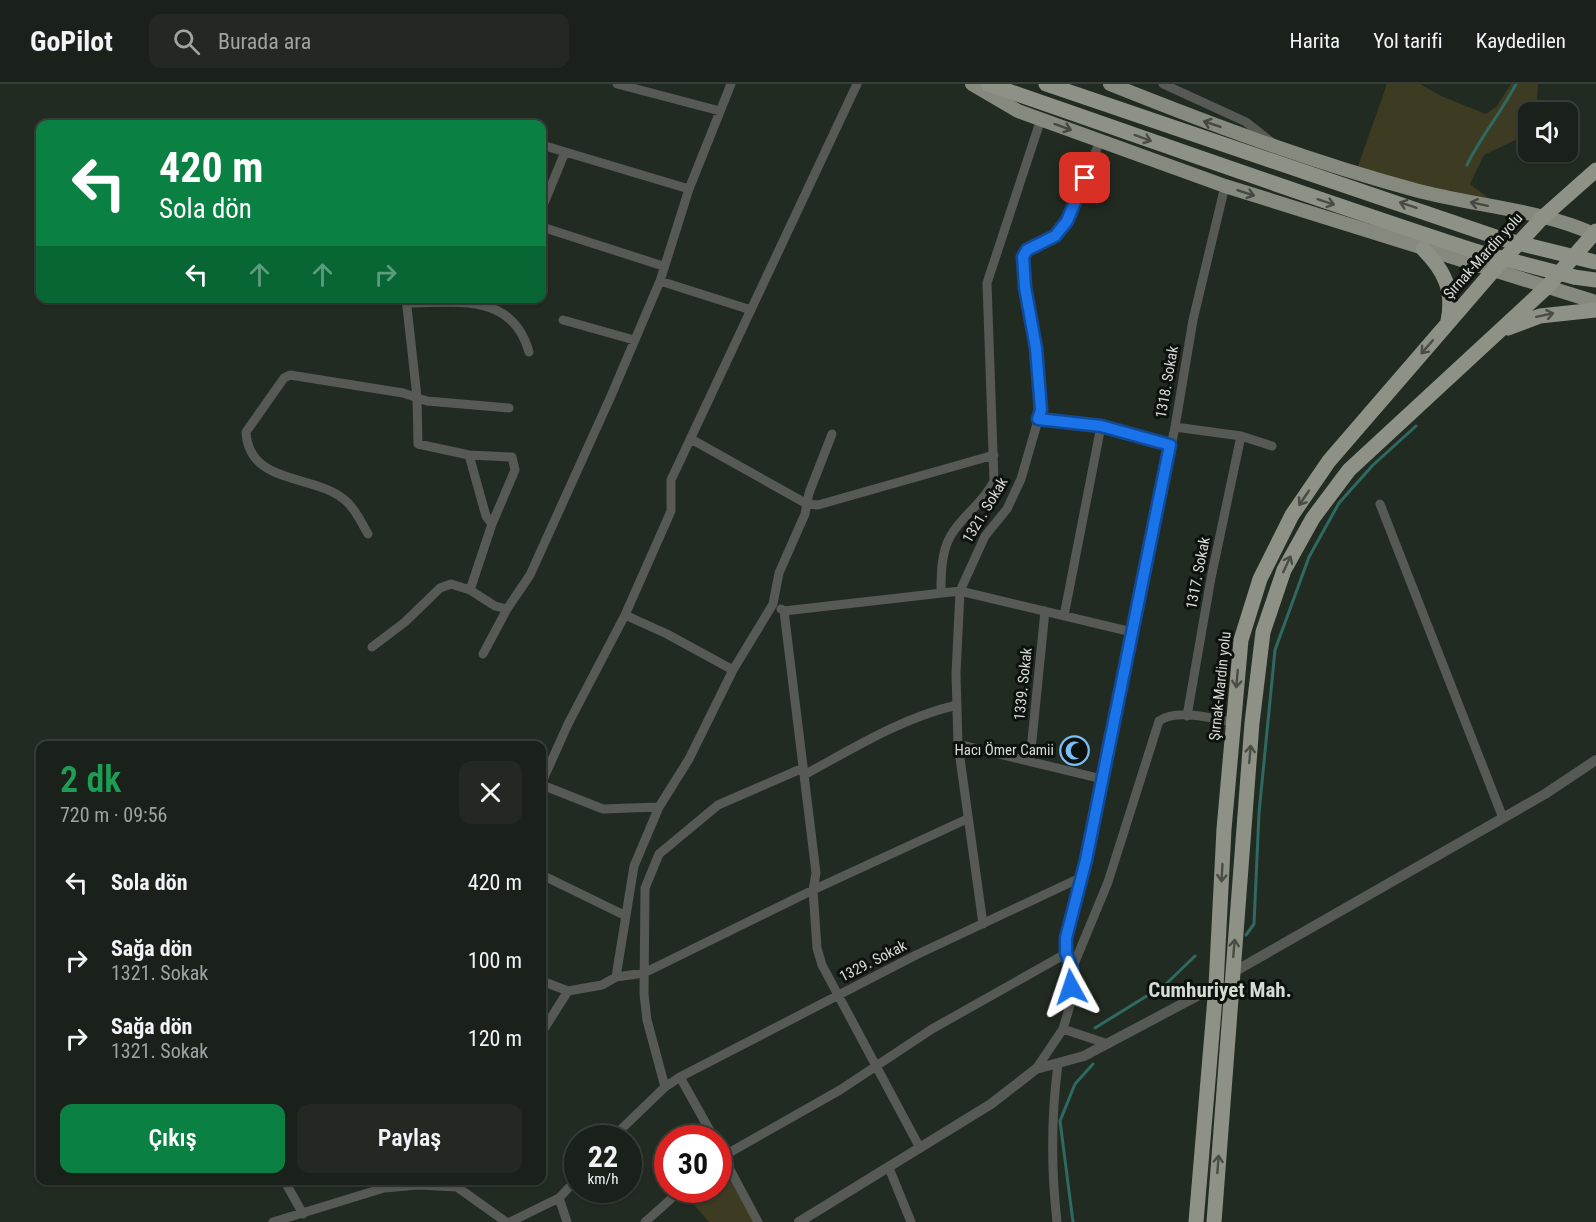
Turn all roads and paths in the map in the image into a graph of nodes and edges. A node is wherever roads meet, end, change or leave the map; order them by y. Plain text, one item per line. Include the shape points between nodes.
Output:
1 (617, 84) edge
2 (731, 84) edge
3 (857, 84) edge
4 (972, 84) edge
5 (988, 84) edge
6 (1046, 84) edge
7 (1110, 84) edge
8 (1163, 84) edge
9 (720, 111) junction
10 (1041, 119) junction
11 (1101, 141) junction
12 (546, 146) edge
13 (1277, 147) junction
14 (565, 152) junction
15 (1596, 170) edge
16 (1225, 186) junction
17 (690, 189) junction
18 (546, 198) edge
19 (1543, 218) junction
20 (546, 228) edge
21 (1595, 233) edge
22 (1424, 249) junction
23 (1596, 262) edge
24 (663, 266) junction
25 (1493, 272) junction
26 (1596, 280) edge
27 (660, 281) junction
28 (1547, 287) junction
29 (1596, 302) edge
30 (407, 303) edge
31 (475, 303) edge
32 (751, 309) junction
33 (1596, 310) edge
34 (563, 320) dead end
35 (1447, 323) junction
36 (1497, 333) junction
37 (634, 340) junction
38 (529, 352) dead end
39 (417, 397) junction
40 (509, 408) dead end
41 (1038, 419) junction
42 (1101, 426) junction
43 (1175, 427) junction
44 (832, 434) dead end
45 (1241, 436) junction
46 (691, 439) junction
47 (1170, 445) junction
48 (1272, 446) dead end
49 (470, 455) junction
50 (994, 455) junction
51 (807, 504) junction
52 (1380, 504) dead end
53 (492, 524) junction
54 (368, 534) dead end
55 (470, 590) junction
56 (960, 591) junction
57 (941, 593) junction
58 (773, 604) junction
59 (507, 609) junction
60 (1046, 610) junction
61 (784, 611) junction
62 (625, 615) junction
63 (1064, 615) junction
64 (1132, 633) junction
65 (372, 646) dead end
66 (483, 654) dead end
67 (733, 670) junction
68 (957, 705) junction
69 (1187, 716) junction
70 (1234, 722) junction
71 (958, 744) junction
72 (1030, 760) junction
73 (1596, 760) edge
74 (804, 772) junction
75 (546, 774) edge
76 (1102, 779) junction
77 (546, 785) edge
78 (658, 807) junction
79 (1503, 818) junction
80 (967, 819) junction
81 (546, 877) edge
82 (1082, 877) junction
83 (813, 890) junction
84 (626, 916) junction
85 (983, 924) junction
86 (1066, 953) junction
87 (1072, 969) junction
88 (644, 973) junction
89 (1232, 973) junction
90 (616, 977) junction
91 (546, 983) edge
92 (1216, 986) junction
93 (568, 991) junction
94 (838, 996) junction
95 (546, 1026) edge
96 (1063, 1029) junction
97 (1108, 1044) junction
98 (1058, 1064) junction
99 (877, 1066) junction
100 (1036, 1069) junction
101 (680, 1077) junction
102 (665, 1087) junction
103 (626, 1125) edge
104 (707, 1125) edge
105 (920, 1148) junction
106 (732, 1151) edge
107 (889, 1168) junction
108 (732, 1176) edge
109 (287, 1185) edge
110 (423, 1185) edge
111 (453, 1185) edge
112 (564, 1193) edge
113 (559, 1198) junction
114 (666, 1203) edge
115 (303, 1214) junction
116 (1054, 1221) edge
117 (273, 1222) edge
118 (508, 1222) edge
119 (567, 1222) edge
120 (645, 1222) edge
121 (758, 1222) edge
122 (799, 1222) edge
123 (912, 1222) edge
124 (1196, 1222) edge
125 (1214, 1222) edge

1 - 9 street
2 - 9 street
3 - 32 street
4 - 10 main road via 1018,111
5 -> 26 highway, bridge via 1478,252
23 -> 6 highway, bridge via 1502,238
13 -> 7 main road
8 - 13 street via 1246,122
9 - 17 street
10 -> 11 main road
10 - 50 street via 987,283
11 - 16 main road
11 - 41 street, 1321. Sokak via 1067,221 1055,236 1027,250 1023,257 1036,348 1041,410
12 - 14 street
19 -> 13 main road via 1417,191
14 - 17 street
14 - 18 street
15 - 19 highway, Şırnak-Mardin yolu
16 -> 22 main road
16 - 43 street, 1318. Sokak via 1193,320
17 - 24 street
19 - 21 main road
19 - 25 highway, Şırnak-Mardin yolu
20 - 24 street
21 - 28 highway
22 - 25 main road
22 - 35 highway via 1437,263 1451,296
24 - 27 street
25 - 28 main road
25 - 35 highway, Şırnak-Mardin yolu
27 - 32 street
27 - 37 street
28 - 29 main road
28 - 36 highway
30 - 39 street
31 - 38 street via 498,310 518,324
32 - 46 street
36 -> 33 highway via 1540,316
34 - 37 street
35 -> 70 highway, Şırnak-Mardin yolu via 1329,461 1292,515 1260,579 1241,640
89 -> 36 highway via 1263,632 1284,570 1313,518 1349,470
37 - 59 street via 530,575
39 - 40 street
39 - 49 street via 418,444
39 - 54 street via 290,375 246,432 258,462 348,502
41 - 42 street
41 - 56 street, 1321. Sokak via 1021,479 1007,509 985,536
42 - 47 street
42 - 63 street
43 - 45 street
43 - 47 street, 1318. Sokak
44 - 51 street
45 - 48 street
45 - 69 street, 1317. Sokak
46 - 51 street
46 - 62 street via 671,480 671,511
47 - 64 street, 1318. Sokak
49 - 53 street via 486,516
49 - 53 street via 512,458 514,470
50 - 51 street via 818,505
50 - 57 street via 994,481 990,489 950,537 941,570
51 - 58 street via 780,573
52 - 79 street
53 - 55 street
55 - 59 street
55 - 65 street via 451,584 440,588 405,622
56 - 57 street
56 - 60 street
56 - 68 street, 1321. Sokak
57 - 61 street
58 - 61 street
58 - 67 street
59 - 66 street
60 - 63 street
60 - 72 street, 1339. Sokak
61 - 74 street
62 - 67 street
62 - 75 street
63 - 64 street
64 - 76 street, 1318. Sokak
67 - 78 street via 688,759
68 - 71 street, 1321. Sokak
68 - 74 street via 898,723
69 - 70 street
69 - 87 street via 1159,721 1107,882
70 -> 92 highway, Şırnak-Mardin yolu
71 - 72 street
71 - 80 street, 1321. Sokak
72 - 76 street
73 - 79 street
74 - 83 street via 816,873
74 - 88 street via 718,805 659,854 645,888
76 - 82 street, 1318. Sokak
77 - 78 street via 603,809
78 - 84 street via 634,866
79 - 89 street
80 - 83 street
80 - 85 street, 1321. Sokak
81 - 84 street
82 - 85 street, 1329. Sokak
82 - 86 street, 1318. Sokak via 1066,938
83 - 88 street
83 - 94 street via 822,965
84 - 90 street
85 - 94 street, 1329. Sokak
86 - 87 street, 1318. Sokak
86 - 99 street via 933,1029
87 - 96 street, 1318. Sokak via 1070,1005
88 - 90 street
88 - 102 street via 647,1020
125 -> 89 highway
90 - 93 street via 602,985
91 - 93 street
92 - 97 street
92 - 124 highway, Şırnak-Mardin yolu
93 - 95 street
94 - 99 street
94 - 101 street, 1329. Sokak
96 - 97 street
96 - 100 street, 1318. Sokak
97 - 98 street
98 - 100 street
98 - 116 street via 1051,1156
99 - 105 street
99 - 106 street
100 - 105 street via 991,1104
101 - 102 street, 1329. Sokak
101 - 104 street
102 - 103 street, 1329. Sokak
105 - 107 street
107 - 122 street
107 - 123 street
108 - 121 street
109 - 115 street
110 - 115 street via 384,1188
111 - 118 street
112 - 113 street
113 - 118 street
113 - 119 street
114 - 120 street
115 - 117 street

